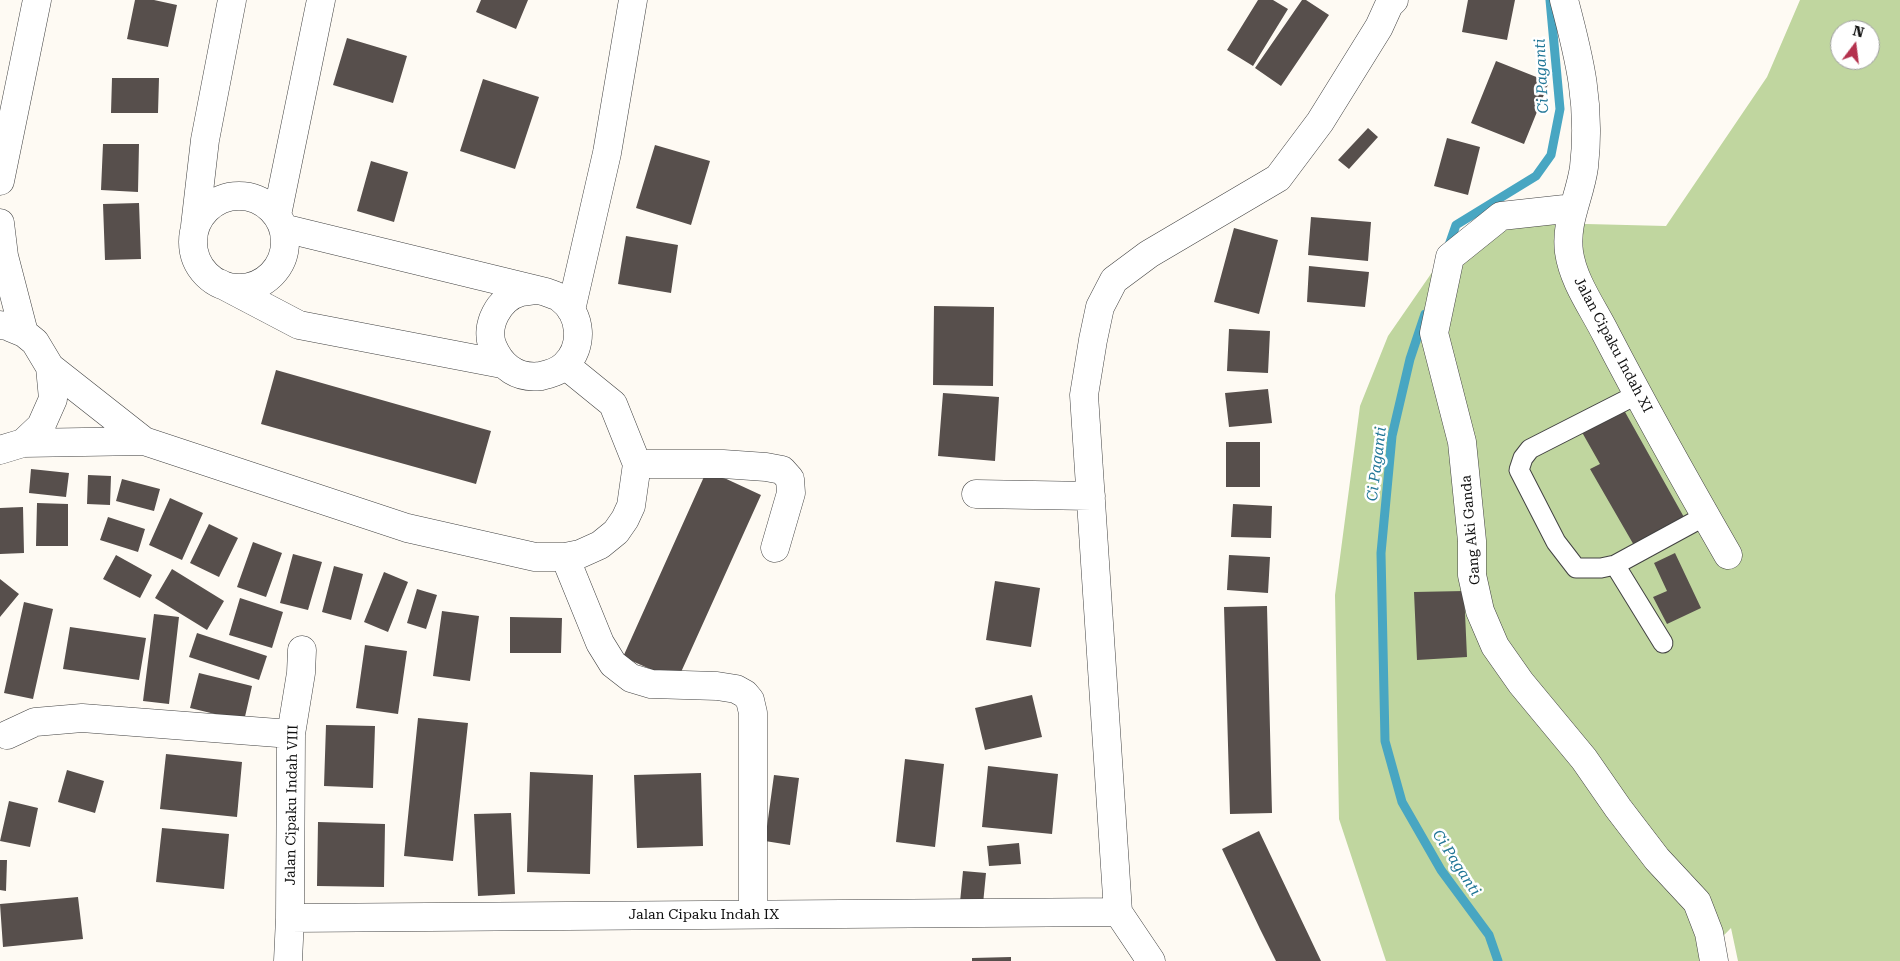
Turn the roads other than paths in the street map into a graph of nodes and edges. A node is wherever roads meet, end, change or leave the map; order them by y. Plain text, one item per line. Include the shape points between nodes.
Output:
1 (37, 0) edge
2 (232, 0) edge
3 (321, 0) edge
4 (633, 0) edge
5 (1394, 0) edge
6 (1564, 0) edge
7 (0, 181) edge
8 (1574, 208) junction
9 (280, 222) junction
10 (0, 223) edge
11 (194, 230) junction
12 (219, 283) junction
13 (536, 290) junction
14 (571, 310) junction
15 (12, 329) edge
16 (502, 364) junction
17 (565, 365) junction
18 (50, 367) junction
19 (1638, 394) junction
20 (144, 441) junction
21 (11, 447) edge
22 (637, 464) junction
23 (976, 494) dead end
24 (1092, 496) junction
25 (1706, 516) junction
26 (775, 548) dead end
27 (1728, 555) dead end
28 (565, 557) junction
29 (1615, 565) junction
30 (1662, 643) dead end
31 (302, 650) dead end
32 (291, 734) junction
33 (7, 736) dead end
34 (1118, 912) junction
35 (753, 914) junction
36 (290, 918) junction
37 (288, 961) edge
38 (1151, 961) edge
39 (1714, 961) edge

1 - 7 street
2 - 11 street via 205,140
3 - 9 street
4 - 14 street via 607,153
5 - 24 street via 1320,122 1278,178 1149,254 1114,280 1100,308 1084,395
6 - 8 street, Jalan Cipaku Indah XI via 1586,97 1583,170
8 - 19 street, Jalan Cipaku Indah XI via 1568,230 1572,269
8 - 39 street, Gang Aki Ganda via 1501,216 1450,257 1434,333 1462,442 1472,541 1472,575 1480,611 1495,646 1657,859 1697,902
9 - 11 street via 260,200 236,196 220,199 208,208
9 - 12 street via 285,246 281,262 273,273 250,286 234,287
9 - 13 street
10 - 15 street
11 - 12 street via 194,254 204,272
12 - 16 street via 299,325
13 - 14 street via 560,298
13 - 16 street via 520,292 507,300 493,320 490,329 492,346
14 - 17 street via 578,335 575,350
15 - 18 street via 34,342
16 - 17 street via 530,377 552,374
17 - 22 street via 613,404
18 - 20 street
18 - 21 street via 53,398 41,426
19 - 25 street, Jalan Cipaku Indah XI
19 - 29 lane via 1530,449 1519,470 1556,542 1576,568
20 - 21 street
20 - 28 street via 407,528 535,556
22 - 26 street via 723,464 782,470 790,479 791,493
22 - 28 street via 631,506 616,532 600,545
23 - 24 street
24 - 34 street
25 - 27 street, Jalan Cipaku Indah XI
25 - 29 lane
28 - 35 street via 600,644 613,664 631,678 651,684 736,689 750,700 753,713
29 - 30 lane
31 - 32 street, Jalan Cipaku Indah VIII
32 - 33 street via 82,718 35,722
32 - 36 street, Jalan Cipaku Indah VIII
34 - 35 street, Jalan Cipaku Indah IX
34 - 38 street
35 - 36 street, Jalan Cipaku Indah IX
36 - 37 street, Jalan Cipaku Indah VIII

